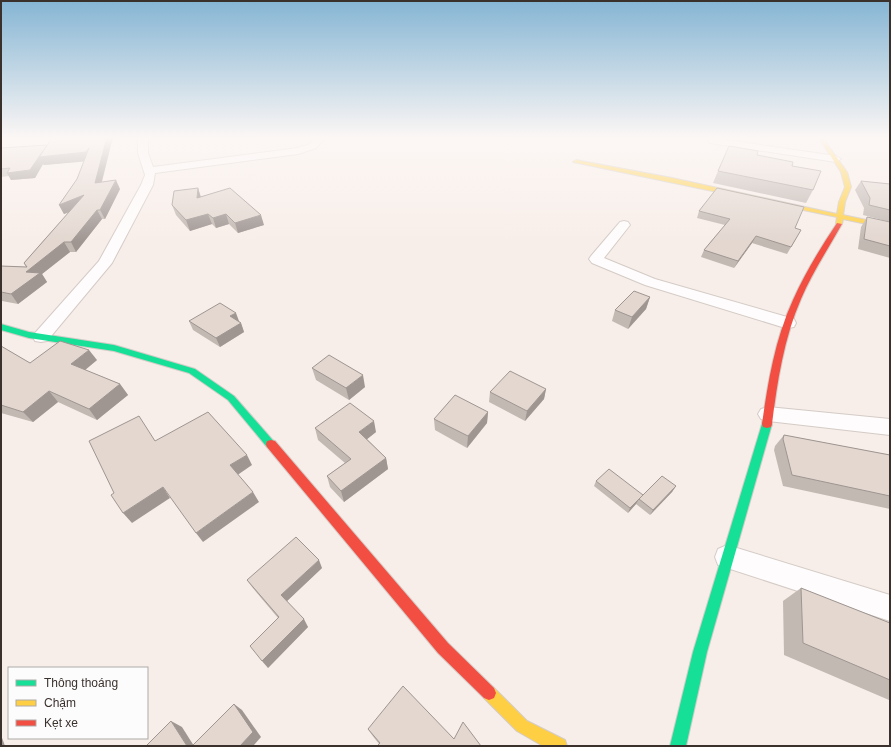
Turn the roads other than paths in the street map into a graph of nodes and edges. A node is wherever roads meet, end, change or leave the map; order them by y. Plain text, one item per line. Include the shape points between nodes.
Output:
1 (148, 171) edge
2 (624, 172) edge
3 (844, 172) edge
4 (840, 216) junction
5 (624, 225) dead end
6 (890, 227) edge
7 (788, 323) junction
8 (1, 327) edge
9 (41, 337) junction
10 (768, 414) junction
11 (890, 427) edge
12 (727, 558) junction
13 (890, 608) edge
14 (559, 746) edge
15 (678, 746) edge

1 - 9 street via 147,185 105,263
2 - 4 street
3 - 4 street via 848,187
4 - 6 street
4 - 7 street via 839,224 802,288
5 - 7 street via 597,260 650,282
7 - 10 street via 773,376
8 - 9 street
9 - 14 street via 114,348 192,371 230,398 443,648 522,726
10 - 11 street
10 - 12 street
12 - 13 street
12 - 15 street via 700,652

